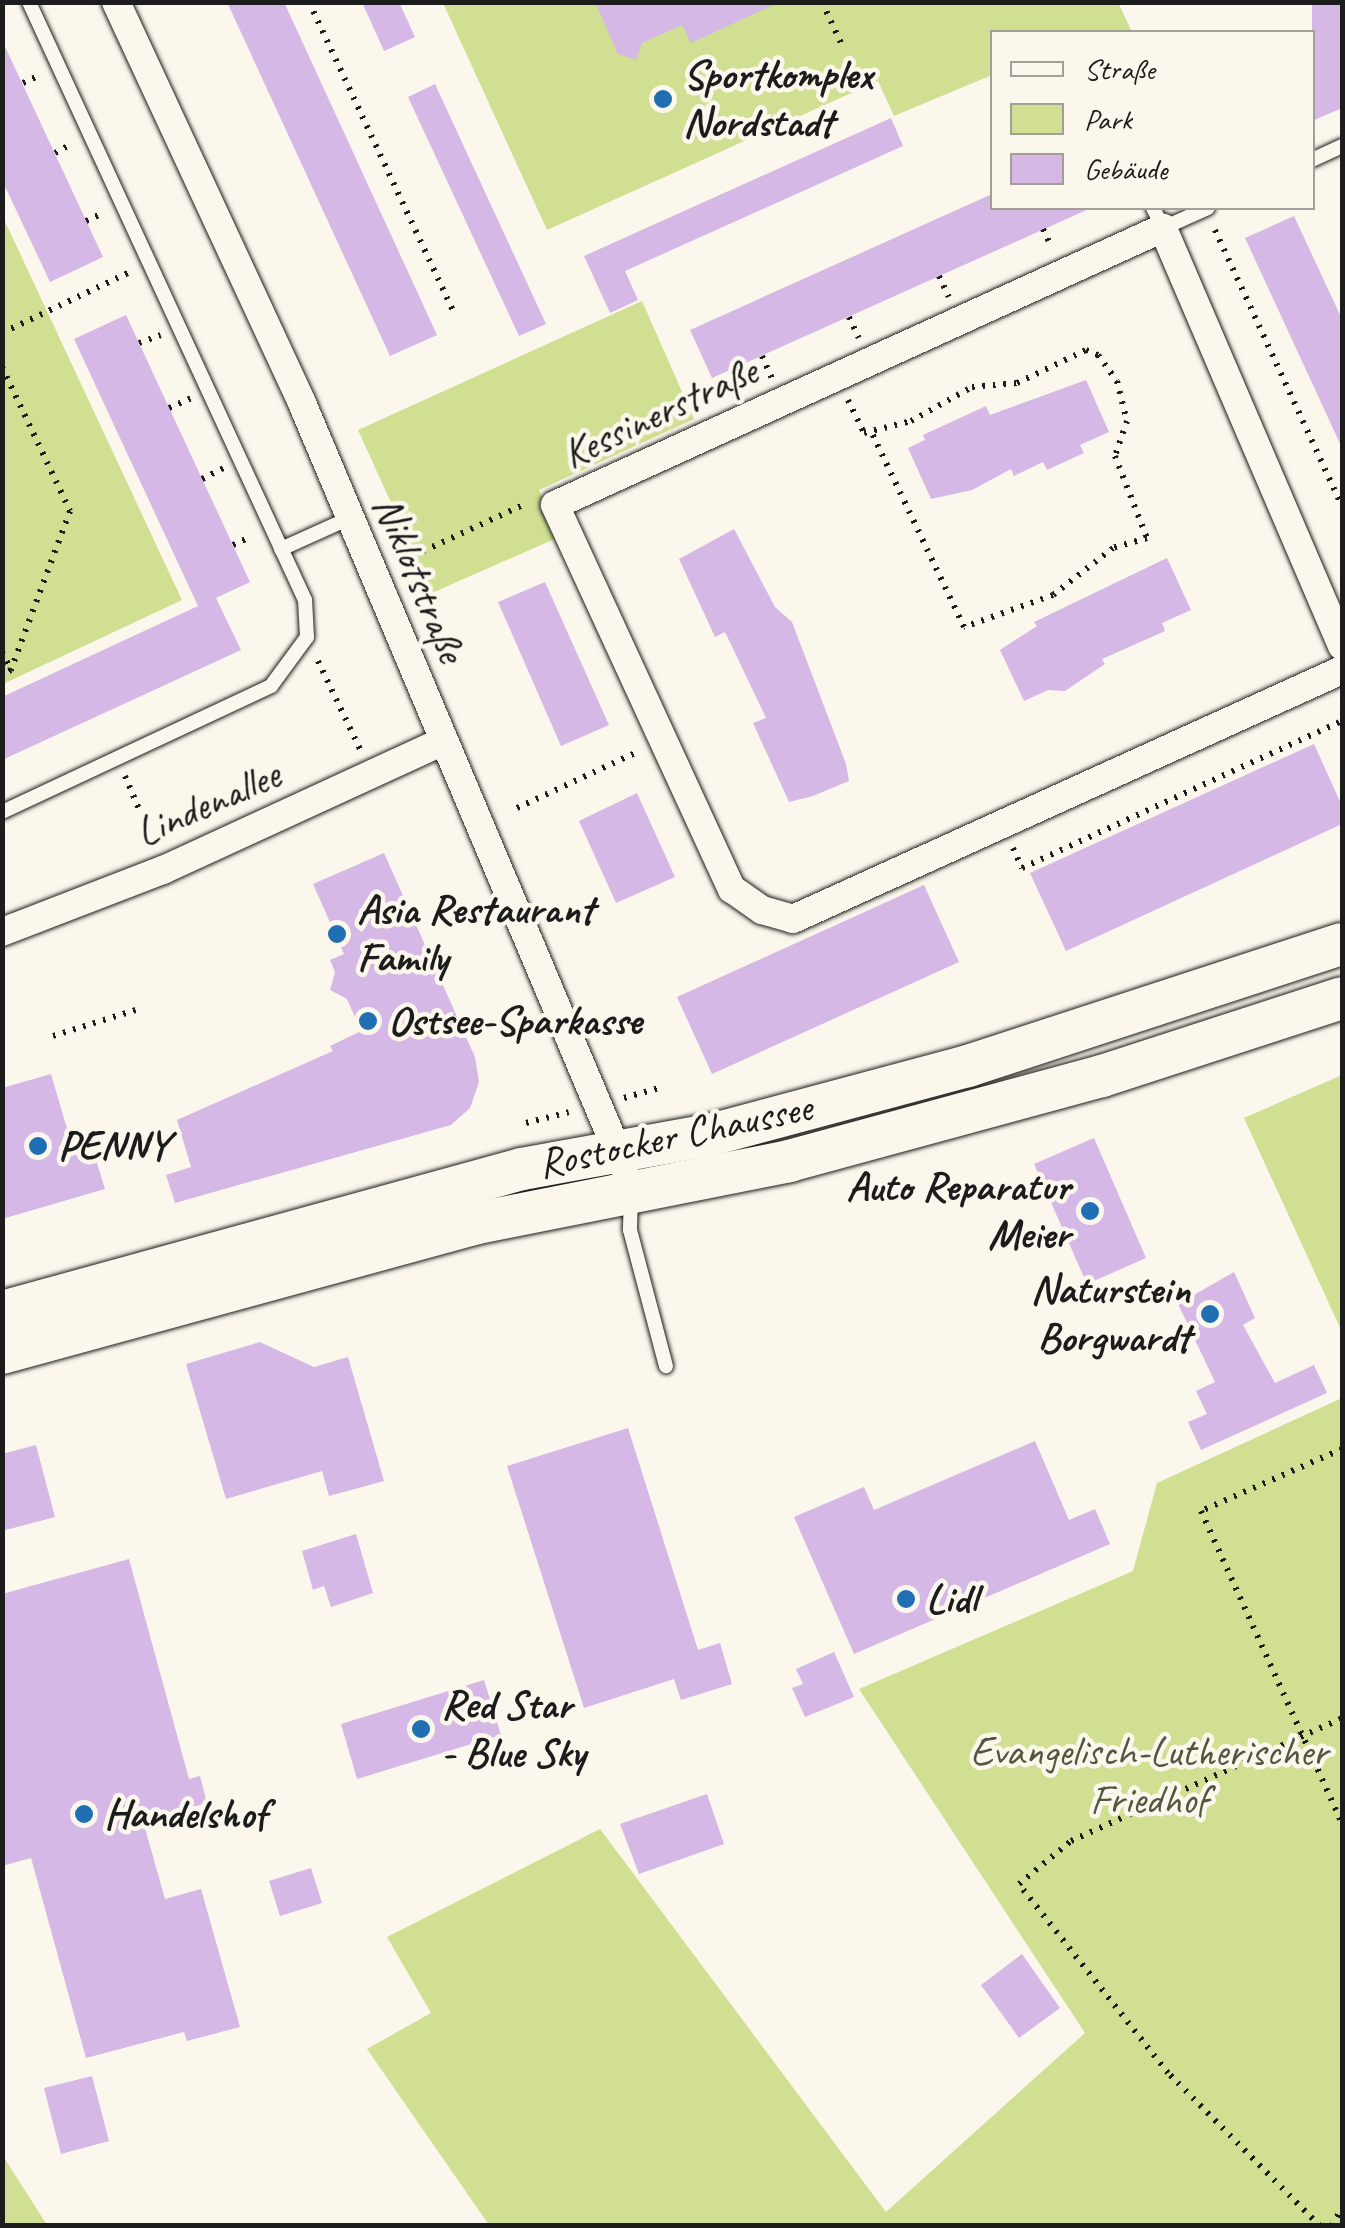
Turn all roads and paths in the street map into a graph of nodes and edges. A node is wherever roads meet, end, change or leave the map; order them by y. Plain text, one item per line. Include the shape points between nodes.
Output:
1 (29, 2) edge
2 (116, 2) edge
3 (309, 2) edge
4 (822, 2) edge
5 (842, 45) dead end
6 (1342, 146) edge
7 (1315, 159) edge
8 (1196, 210) edge
9 (1207, 210) edge
10 (1158, 218) edge
11 (149, 263) junction
12 (453, 310) dead end
13 (2, 332) edge
14 (2, 366) edge
15 (837, 377) junction
16 (872, 431) junction
17 (555, 505) junction
18 (1342, 506) edge
19 (350, 518) junction
20 (281, 548) junction
21 (404, 560) dead end
22 (307, 637) junction
23 (1342, 646) edge
24 (2, 652) edge
25 (11, 670) junction
26 (1342, 670) edge
27 (2, 674) edge
28 (1342, 722) edge
29 (663, 740) junction
30 (443, 741) junction
31 (118, 759) junction
32 (371, 774) junction
33 (517, 808) dead end
34 (2, 812) edge
35 (140, 812) dead end
36 (1003, 828) junction
37 (2, 932) edge
38 (1342, 944) edge
39 (1342, 998) edge
40 (136, 1010) dead end
41 (53, 1036) dead end
42 (620, 1149) junction
43 (631, 1193) junction
44 (2, 1312) edge
45 (2, 1353) edge
46 (666, 1366) dead end
47 (1342, 1449) edge
48 (1342, 1718) edge
49 (1305, 1735) junction
50 (1342, 1823) edge
51 (1342, 2207) edge
52 (1320, 2226) edge
53 (1332, 2226) edge

1 - 11 lane
2 - 19 street, Niklotstraße
3 - 12 path
4 - 5 path
6 - 7 lane
8 - 10 lane
9 - 18 path
10 - 15 street, Kessinerstraße
10 - 23 street
11 - 13 path
11 - 20 lane
14 - 25 path via 70,512
15 - 16 path via 864,432
15 - 17 street, Kessinerstraße
16 - 16 path via 910,422 972,387 1017,382 1086,350 1117,381 1127,421 1115,456 1147,538 1113,548 1053,595 964,626
17 - 21 path via 542,496
17 - 29 street, Kessinerstraße
19 - 20 lane
19 - 30 street, Niklotstraße
20 - 22 lane via 305,600
22 - 31 lane via 270,686
22 - 32 path
24 - 25 path
25 - 27 path
26 - 36 street, Kessinerstraße
28 - 36 path via 1022,868
29 - 33 path
29 - 36 street, Kessinerstraße via 732,889 762,910 794,919
30 - 32 street, Lindenallee
30 - 42 street, Niklotstraße
31 - 34 lane
31 - 35 path
32 - 37 street, Lindenallee via 163,870
38 - 42 main road, Rostocker Chaussee via 968,1066 714,1134
39 - 43 main road, Rostocker Chaussee via 1006,1104 789,1161
40 - 41 path
42 - 43 street, Niklotstraße
42 - 44 main road, Rostocker Chaussee via 316,1224
43 - 45 main road, Rostocker Chaussee via 477,1223
43 - 46 lane via 630,1230
47 - 49 path via 1201,1511
48 - 49 path
49 - 50 path
49 - 52 path via 1071,1841 1018,1884 1168,2072
51 - 53 path

